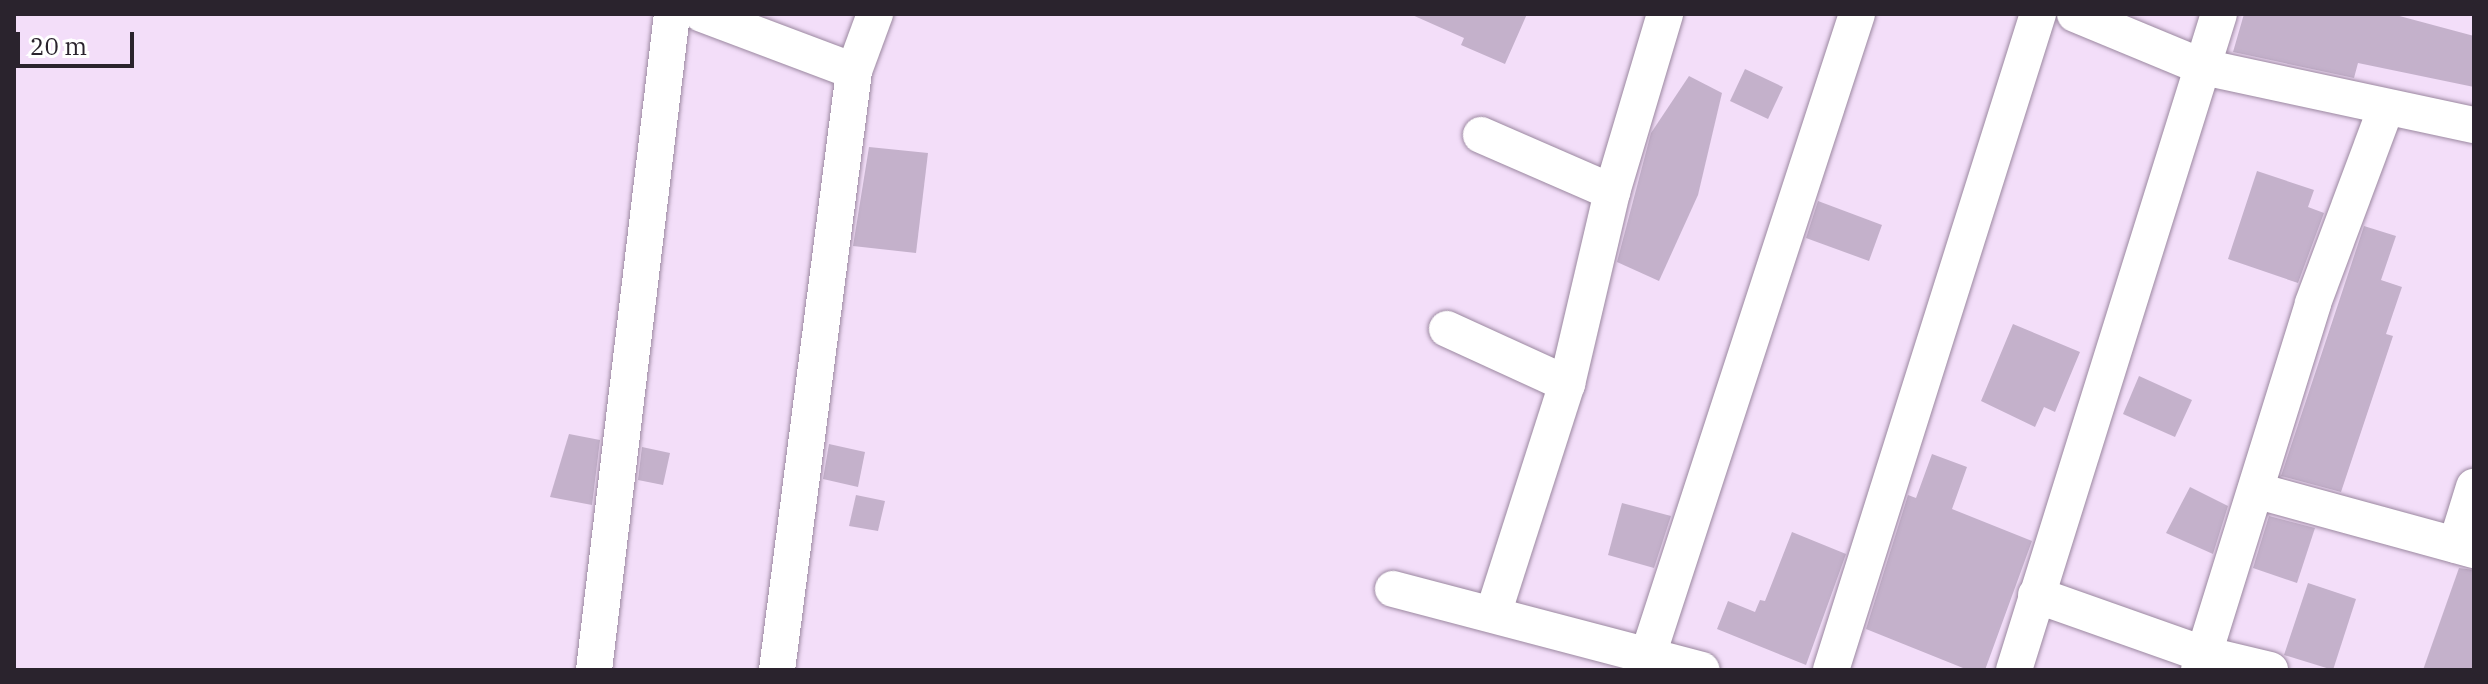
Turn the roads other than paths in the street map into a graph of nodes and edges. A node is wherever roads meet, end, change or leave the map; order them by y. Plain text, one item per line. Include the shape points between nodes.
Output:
1 (672, 14) edge
2 (702, 14) edge
3 (875, 14) edge
4 (1857, 14) edge
5 (2038, 14) edge
6 (2075, 14) edge
7 (2219, 14) edge
8 (1653, 18) edge
9 (2203, 67) junction
10 (854, 71) junction
11 (2386, 108) junction
12 (2474, 125) edge
13 (1481, 135) dead end
14 (1612, 192) junction
15 (1447, 329) dead end
16 (1567, 384) junction
17 (2474, 487) edge
18 (2258, 491) junction
19 (2465, 547) edge
20 (1393, 589) dead end
21 (2036, 595) junction
22 (1493, 614) junction
23 (1648, 655) junction
24 (2201, 662) edge
25 (594, 670) edge
26 (777, 670) edge
27 (1702, 670) edge
28 (1831, 670) edge
29 (2014, 670) edge
30 (2270, 670) edge

1 - 25 street
2 - 10 street
3 - 10 street
4 - 23 street
5 - 28 street
6 - 9 street
7 - 9 street
8 - 14 street
9 - 11 street
9 - 21 street
10 - 26 street
11 - 12 street
11 - 18 street via 2313,303
13 - 14 street
14 - 16 street
15 - 16 street
16 - 22 street
17 - 19 street
18 - 19 street
18 - 24 street
20 - 22 street
21 - 24 street
21 - 29 street
22 - 23 street
23 - 27 street
24 - 30 street

